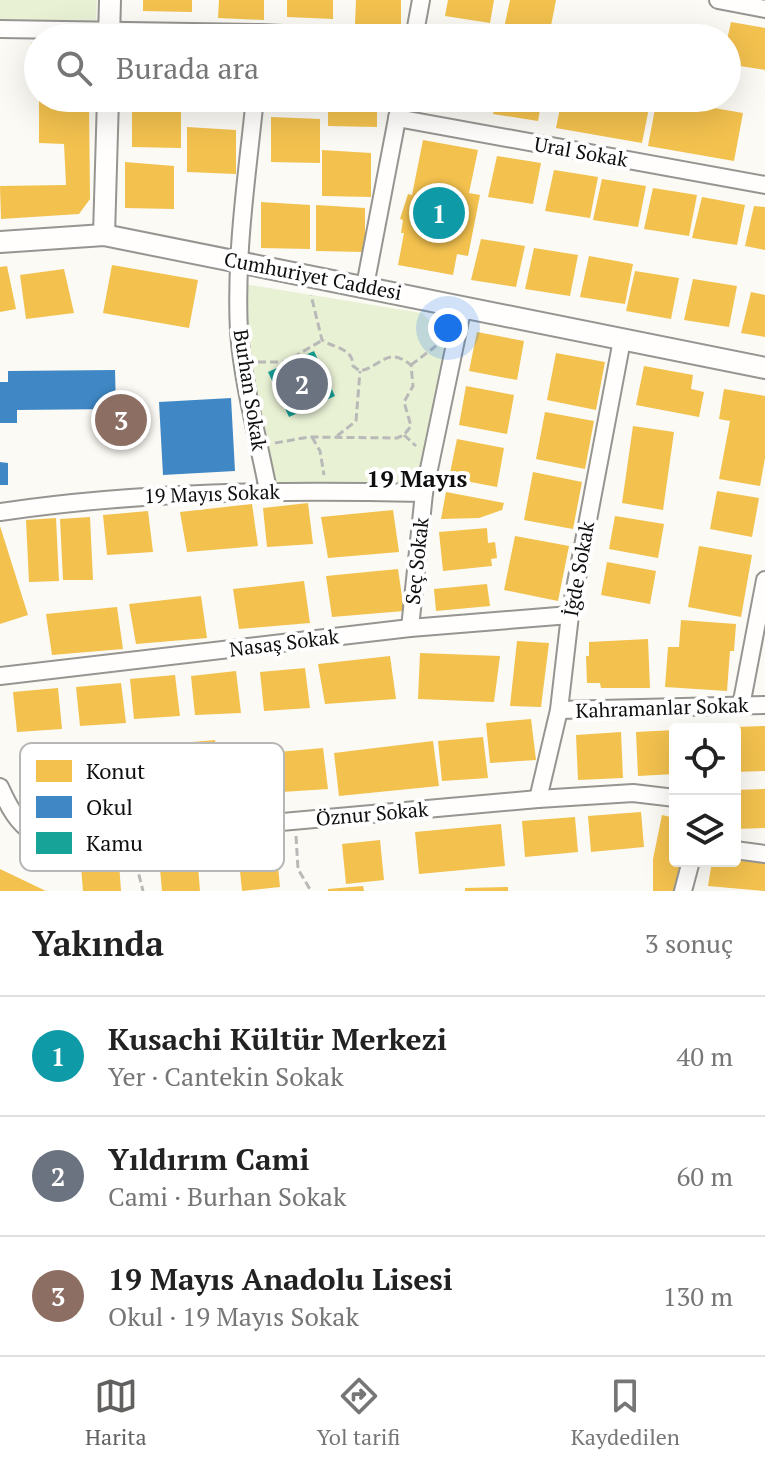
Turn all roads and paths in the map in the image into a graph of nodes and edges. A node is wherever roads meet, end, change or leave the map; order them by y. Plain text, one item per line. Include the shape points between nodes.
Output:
1 (110, 0) edge
2 (421, 0) edge
3 (718, 0) edge
4 (765, 9) edge
5 (109, 24) edge
6 (417, 24) edge
7 (0, 29) edge
8 (24, 30) edge
9 (108, 112) edge
10 (254, 112) edge
11 (398, 112) edge
12 (397, 118) junction
13 (765, 185) edge
14 (104, 235) junction
15 (0, 242) edge
16 (239, 261) junction
17 (365, 286) junction
18 (311, 295) dead end
19 (463, 306) junction
20 (322, 340) junction
21 (622, 340) junction
22 (443, 341) dead end
23 (242, 361) junction
24 (411, 365) junction
25 (765, 368) edge
26 (360, 371) junction
27 (337, 436) junction
28 (312, 437) junction
29 (259, 445) junction
30 (268, 490) junction
31 (323, 491) junction
32 (424, 493) junction
33 (0, 512) edge
34 (765, 580) edge
35 (570, 615) junction
36 (410, 628) junction
37 (0, 676) edge
38 (765, 705) edge
39 (741, 706) junction
40 (559, 710) junction
41 (0, 787) edge
42 (669, 797) edge
43 (538, 799) junction
44 (295, 820) junction
45 (284, 821) edge
46 (20, 823) edge
47 (741, 851) edge
48 (765, 854) edge
49 (689, 867) edge
50 (138, 871) edge
51 (143, 891) edge
52 (311, 891) edge
53 (683, 891) edge

1 - 5 street
2 - 6 street
3 - 4 street
7 - 8 street
9 - 14 street
10 - 16 street, Burhan Sokak
11 - 12 street
12 - 13 street, Ural Sokak
12 - 17 street
14 - 15 street, Cumhuriyet Caddesi
14 - 16 street, Cumhuriyet Caddesi
16 - 17 street, Cumhuriyet Caddesi
16 - 23 street, Burhan Sokak
17 - 19 street, Cumhuriyet Caddesi
18 - 20 path
19 - 21 street, Cumhuriyet Caddesi
19 - 32 street, Seç Sokak
20 - 23 path via 285,362
20 - 26 path via 348,351
21 - 25 street, Cumhuriyet Caddesi
21 - 35 street, İğde Sokak
22 - 24 path
23 - 29 street, Burhan Sokak
24 - 26 path via 402,358 384,358
24 - 27 path via 413,386 404,402 411,426 404,435
26 - 27 path via 356,421
27 - 28 path
28 - 29 path
28 - 31 path via 320,451
29 - 30 street, Burhan Sokak
30 - 31 street, 19 Mayıs Sokak
30 - 33 street, 19 Mayıs Sokak
31 - 32 street, 19 Mayıs Sokak
32 - 36 street, Seç Sokak
34 - 39 street
35 - 36 street, Nasaş Sokak
35 - 40 street, İğde Sokak
36 - 37 street, Nasaş Sokak
38 - 39 street, Kahramanlar Sokak
39 - 40 street, Kahramanlar Sokak
40 - 43 street, İğde Sokak
41 - 46 street, Öznur Sokak
42 - 43 street, Öznur Sokak via 633,793
43 - 44 street, Öznur Sokak
44 - 45 street, Öznur Sokak
44 - 52 path via 298,869
47 - 48 street
49 - 53 street
50 - 51 path

